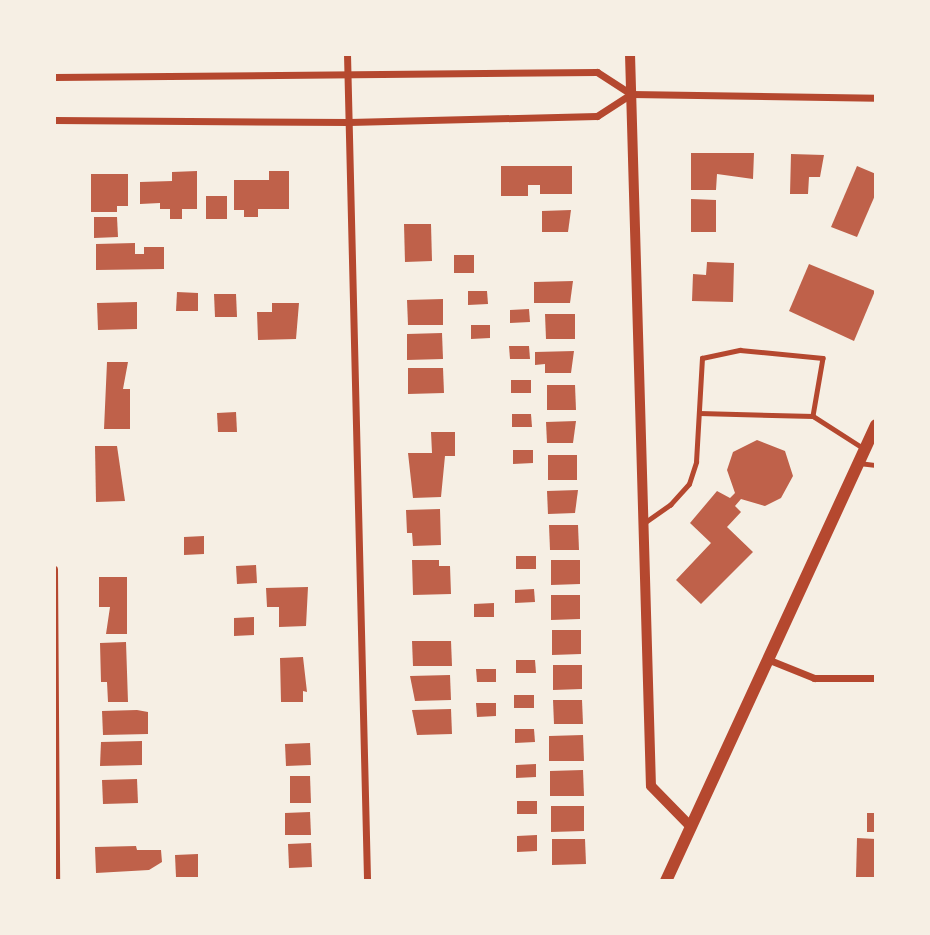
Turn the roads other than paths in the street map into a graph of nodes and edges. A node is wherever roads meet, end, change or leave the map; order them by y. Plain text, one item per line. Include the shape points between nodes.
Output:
1 (347, 54) edge
2 (630, 54) edge
3 (54, 77) edge
4 (347, 77) junction
5 (631, 94) junction
6 (876, 98) edge
7 (54, 120) edge
8 (349, 122) junction
9 (699, 413) junction
10 (813, 416) junction
11 (876, 425) edge
12 (865, 448) junction
13 (858, 463) junction
14 (876, 465) edge
15 (643, 524) junction
16 (54, 569) edge
17 (767, 659) junction
18 (876, 678) edge
19 (691, 827) junction
20 (56, 881) edge
21 (367, 881) edge
22 (666, 881) edge

1 - 4 street
2 - 5 street
3 - 4 street
4 - 5 street via 597,72
4 - 8 street
5 - 6 street
5 - 8 street via 597,116
5 - 15 street
7 - 8 street
8 - 21 street
9 - 10 lane
9 - 10 lane via 702,358 740,350 823,358
9 - 15 lane via 696,462 689,484
10 - 12 lane
11 - 12 main road
12 - 13 main road
13 - 14 lane
13 - 17 main road
15 - 19 street via 651,786
16 - 20 street
17 - 18 street via 814,678
17 - 19 main road
19 - 22 main road

